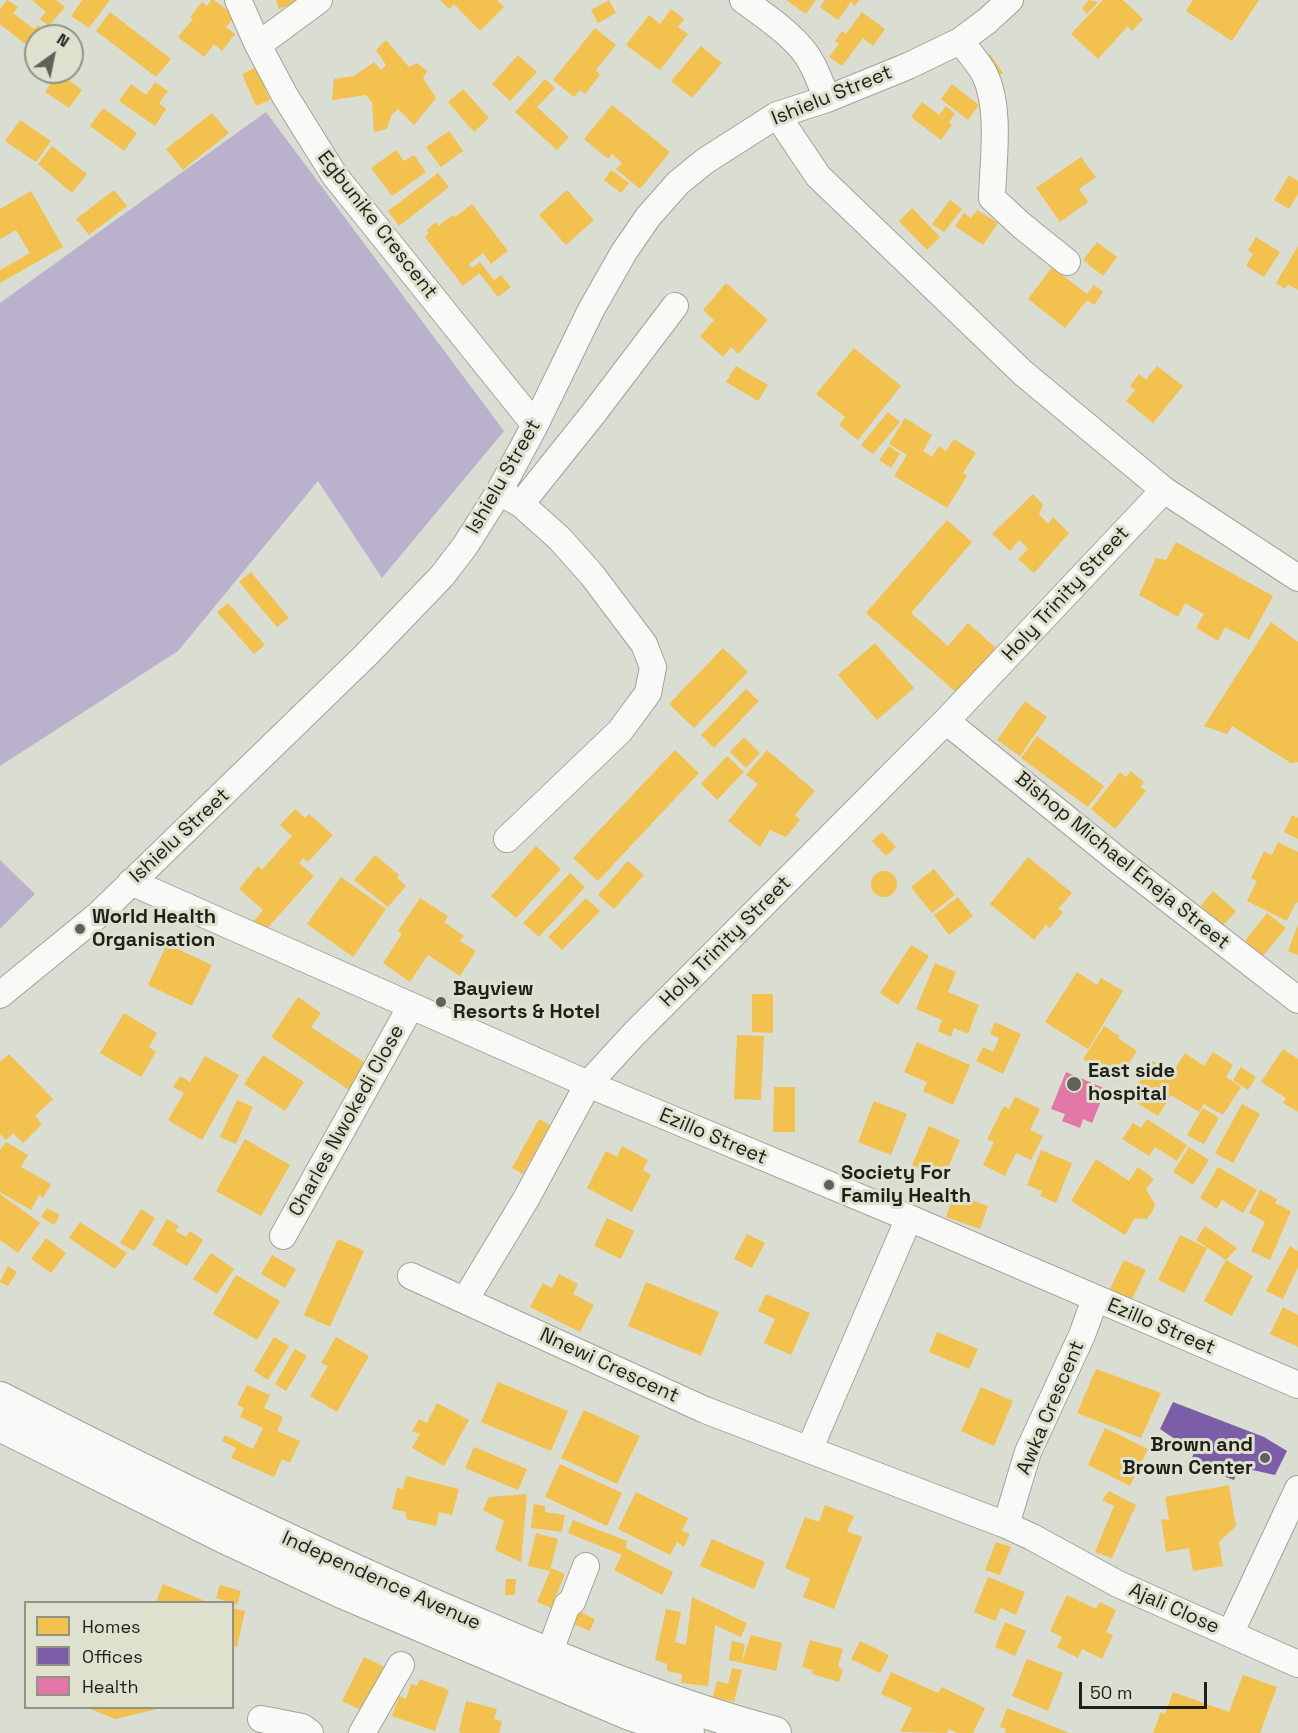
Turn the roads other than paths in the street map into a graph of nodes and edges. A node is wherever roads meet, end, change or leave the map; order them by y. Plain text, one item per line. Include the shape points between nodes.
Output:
1 (238, 0) edge
2 (319, 0) edge
3 (743, 0) edge
4 (1010, 0) edge
5 (960, 41) junction
6 (258, 45) junction
7 (827, 99) junction
8 (777, 115) junction
9 (1067, 262) dead end
10 (675, 306) dead end
11 (534, 425) junction
12 (1164, 490) junction
13 (499, 492) junction
14 (521, 504) junction
15 (1295, 569) edge
16 (946, 721) junction
17 (507, 839) dead end
18 (131, 882) junction
19 (0, 995) edge
20 (1298, 1000) edge
21 (411, 1006) junction
22 (588, 1084) junction
23 (909, 1218) junction
24 (283, 1236) dead end
25 (411, 1276) dead end
26 (1095, 1299) junction
27 (465, 1300) junction
28 (1298, 1385) edge
29 (0, 1398) edge
30 (0, 1425) edge
31 (809, 1450) junction
32 (1298, 1489) edge
33 (1006, 1525) junction
34 (586, 1566) dead end
35 (347, 1582) junction
36 (1230, 1634) junction
37 (549, 1654) junction
38 (1298, 1664) edge
39 (401, 1665) dead end
40 (635, 1703) junction
41 (261, 1719) dead end
42 (310, 1733) edge
43 (362, 1733) edge
44 (688, 1733) edge
45 (774, 1733) edge

1 - 6 street, Egbunike Crescent
2 - 6 street
3 - 7 street via 801,48 812,62
4 - 5 street, Ishielu Street
5 - 7 street, Ishielu Street
5 - 9 street via 984,73 992,102 992,198
6 - 11 street, Egbunike Crescent via 335,176
7 - 8 street, Ishielu Street
8 - 11 street, Ishielu Street via 705,161 665,195 624,252 591,309
8 - 12 street via 811,168 837,196 1023,373
10 - 14 street
11 - 13 street, Ishielu Street
12 - 15 street
12 - 16 street, Holy Trinity Street
13 - 14 street
13 - 18 street, Ishielu Street via 442,576 245,775
14 - 17 street via 592,575 644,644 653,667 648,693 620,731
16 - 20 street, Bishop Michael Eneja Street
16 - 22 street, Holy Trinity Street
18 - 19 street, Ishielu Street via 98,915
18 - 21 street, Ezillo Street
21 - 22 street, Ezillo Street
21 - 24 street, Charles Nwokedi Close
22 - 23 street, Ezillo Street
22 - 27 street, Holy Trinity Street via 526,1199
23 - 26 street, Ezillo Street
23 - 31 street
25 - 27 street, Nnewi Crescent
26 - 28 street, Ezillo Street
26 - 33 street, Awka Crescent via 1028,1452
27 - 31 street, Nnewi Crescent via 705,1410
29 - 35 main road, Independence Avenue
30 - 35 main road, Independence Avenue via 212,1531
31 - 33 street, Nnewi Crescent
32 - 36 street
33 - 36 street, Ajali Close via 1118,1584
34 - 37 street via 572,1602 560,1620
35 - 37 main road, Independence Avenue
35 - 40 main road, Independence Avenue
36 - 38 street, Ajali Close
37 - 40 main road, Independence Avenue
39 - 43 street
40 - 44 main road, Independence Avenue
40 - 45 main road, Independence Avenue via 704,1713
41 - 42 street

